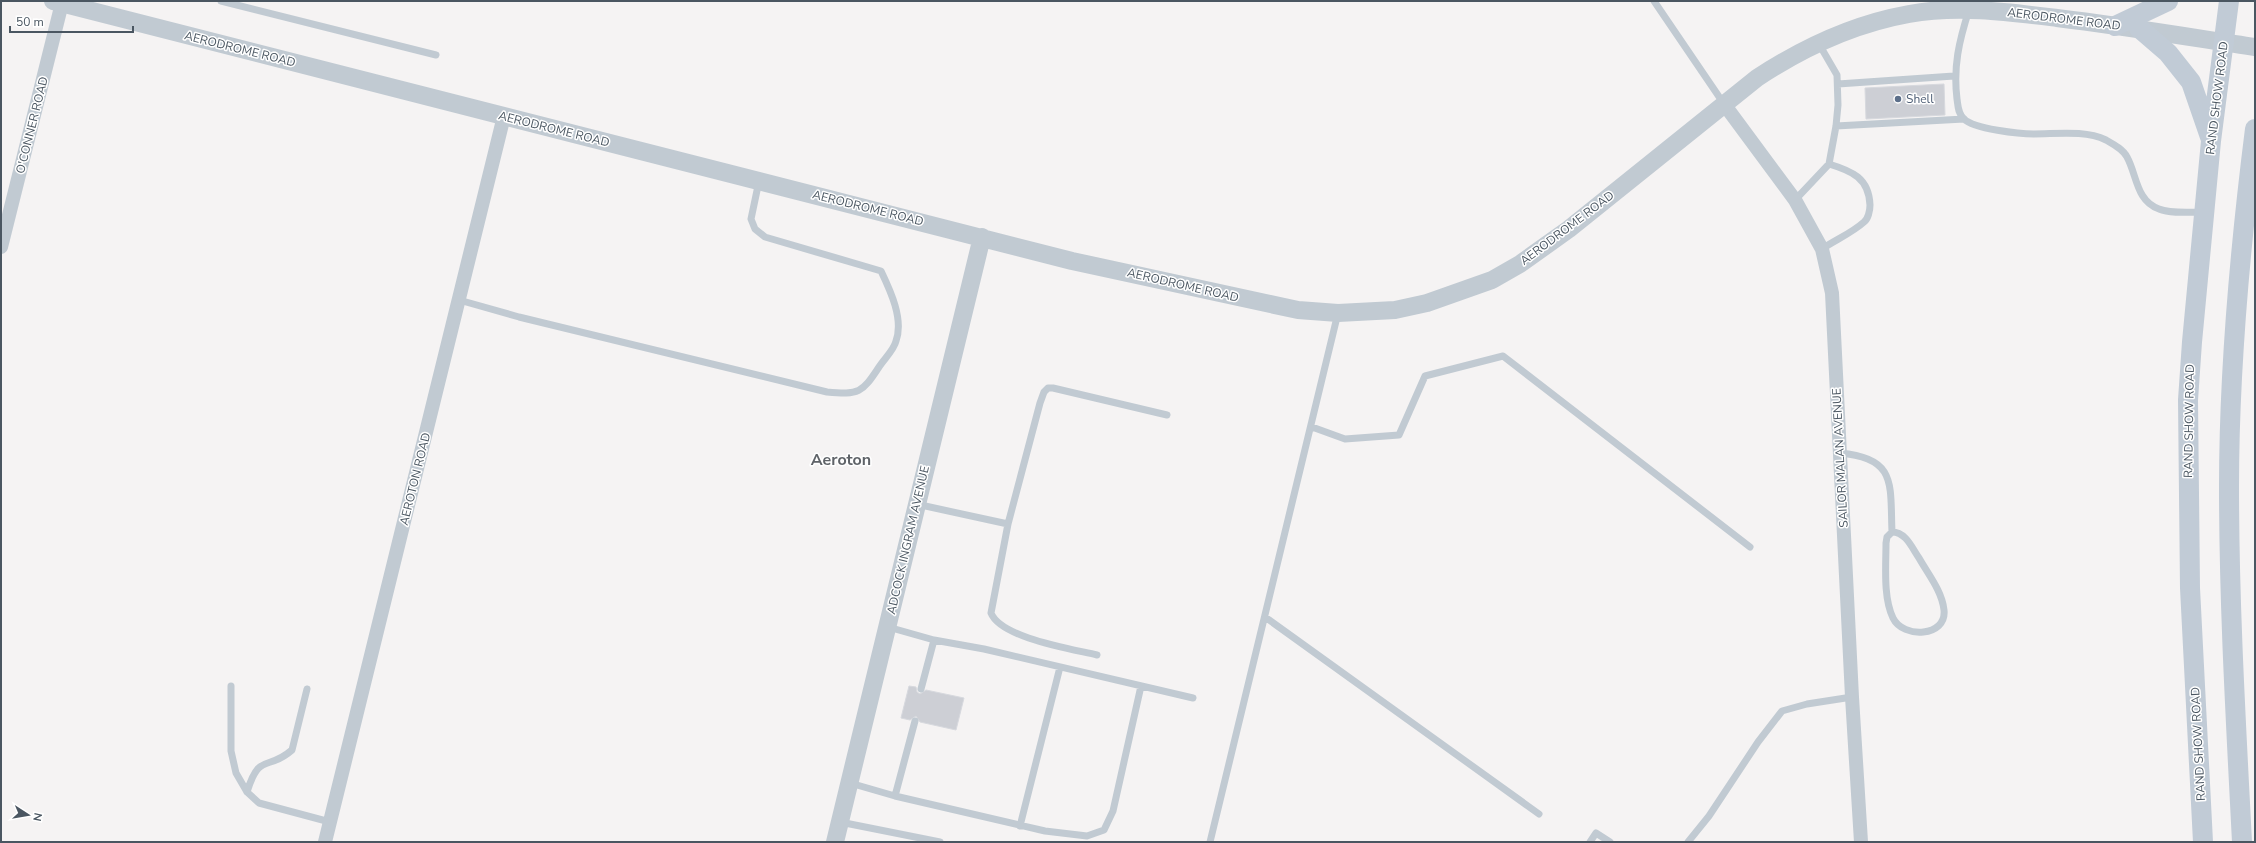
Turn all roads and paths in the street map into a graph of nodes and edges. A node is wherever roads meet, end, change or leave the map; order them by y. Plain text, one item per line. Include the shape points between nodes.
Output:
1 (221, 1) edge
2 (1654, 1) edge
3 (2168, 1) edge
4 (2229, 1) edge
5 (58, 2) edge
6 (1969, 10) junction
7 (2115, 26) junction
8 (2139, 28) junction
9 (1818, 42) junction
10 (2223, 42) junction
11 (2255, 47) edge
12 (436, 55) dead end
13 (1954, 76) junction
14 (1838, 84) junction
15 (1724, 104) junction
16 (504, 116) junction
17 (1964, 119) junction
18 (1836, 126) junction
19 (2255, 129) edge
20 (2211, 141) junction
21 (1829, 164) junction
22 (759, 181) junction
23 (1795, 200) junction
24 (2205, 212) junction
25 (982, 237) junction
26 (1, 247) edge
27 (1822, 249) junction
28 (459, 300) junction
29 (1338, 313) junction
30 (1167, 415) dead end
31 (1312, 427) junction
32 (1840, 453) junction
33 (916, 504) junction
34 (1008, 524) junction
35 (1892, 532) junction
36 (1750, 547) dead end
37 (1265, 617) junction
38 (888, 627) junction
39 (934, 640) junction
40 (1097, 655) dead end
41 (1060, 667) junction
42 (230, 686) dead end
43 (1141, 686) junction
44 (307, 688) dead end
45 (921, 689) dead end
46 (1193, 698) dead end
47 (1852, 698) junction
48 (915, 721) dead end
49 (850, 783) junction
50 (246, 792) junction
51 (895, 796) junction
52 (1539, 814) dead end
53 (330, 822) junction
54 (840, 822) junction
55 (1020, 826) junction
56 (325, 842) edge
57 (835, 842) edge
58 (940, 842) edge
59 (1210, 842) edge
60 (1590, 842) edge
61 (1610, 842) edge
62 (1688, 842) edge
63 (1861, 842) edge
64 (2203, 842) edge
65 (2242, 842) edge

1 - 12 lane
2 - 15 lane
3 - 7 main road
4 - 10 main road, RAND SHOW ROAD
5 - 16 street, AERODROME ROAD
5 - 26 street, O'CONNER ROAD
6 - 7 street, AERODROME ROAD via 2015,13
6 - 9 street, AERODROME ROAD via 1910,14 1872,22
6 - 13 lane via 1959,44
7 - 8 street, AERODROME ROAD
8 - 10 street, AERODROME ROAD
8 - 20 main road via 2168,53 2191,82
9 - 14 lane via 1837,75
9 - 15 street, AERODROME ROAD via 1787,58
10 - 11 street, AERODROME ROAD
10 - 20 main road, RAND SHOW ROAD
13 - 14 lane
13 - 17 lane via 1959,111
14 - 18 lane
15 - 23 street, SAILOR MALAN AVENUE
15 - 29 street, AERODROME ROAD via 1542,250 1492,280 1427,303 1395,310
16 - 22 street, AERODROME ROAD
16 - 28 street, AEROTON ROAD
17 - 18 lane
17 - 24 lane via 1987,127 2019,133 2069,133 2104,139 2127,156 2141,195 2150,205 2163,211
18 - 21 lane
19 - 65 main road via 2237,292 2229,485 2230,575
20 - 24 main road, RAND SHOW ROAD
21 - 23 lane
21 - 27 lane via 1847,169 1864,182 1869,195 1870,210 1865,221
22 - 25 street, AERODROME ROAD
22 - 28 lane via 751,219 755,229 765,237 880,271 891,291 898,324 896,342 866,387 849,394 827,392
23 - 27 street, SAILOR MALAN AVENUE
24 - 64 main road, RAND SHOW ROAD via 2188,400 2190,588
25 - 29 street, AERODROME ROAD via 1072,261 1248,300 1298,310
25 - 33 street, ADCOCK INGRAM AVENUE
27 - 32 street, SAILOR MALAN AVENUE via 1832,293
28 - 53 street, AEROTON ROAD
29 - 31 lane
30 - 34 lane via 1048,388 1040,403
31 - 36 lane via 1345,439 1399,435 1425,376 1503,356
31 - 37 lane
32 - 35 lane via 1865,456 1874,460 1886,473 1890,488
32 - 47 street, SAILOR MALAN AVENUE
33 - 34 lane
33 - 38 street, ADCOCK INGRAM AVENUE
34 - 40 lane via 992,608 993,618 1005,628 1028,637
35 - 35 lane via 1888,534 1886,543 1888,596 1894,619 1899,626 1910,631 1934,630 1944,616 1940,596 1905,537
37 - 52 lane
37 - 59 lane
38 - 39 lane
38 - 49 street, ADCOCK INGRAM AVENUE
39 - 41 lane via 984,648
39 - 45 lane
41 - 43 lane
41 - 55 lane
42 - 50 lane via 231,751 236,773
43 - 46 lane
43 - 55 lane via 1113,811 1104,830 1088,836
44 - 50 lane via 292,750 284,757 260,765 252,774
47 - 62 lane via 1807,704 1782,711
47 - 63 street, SAILOR MALAN AVENUE
48 - 51 lane
49 - 51 lane
49 - 54 street, ADCOCK INGRAM AVENUE
50 - 53 lane via 259,803
51 - 55 lane
53 - 56 street, AEROTON ROAD
54 - 57 street, ADCOCK INGRAM AVENUE
54 - 58 lane
60 - 61 lane via 1596,833

